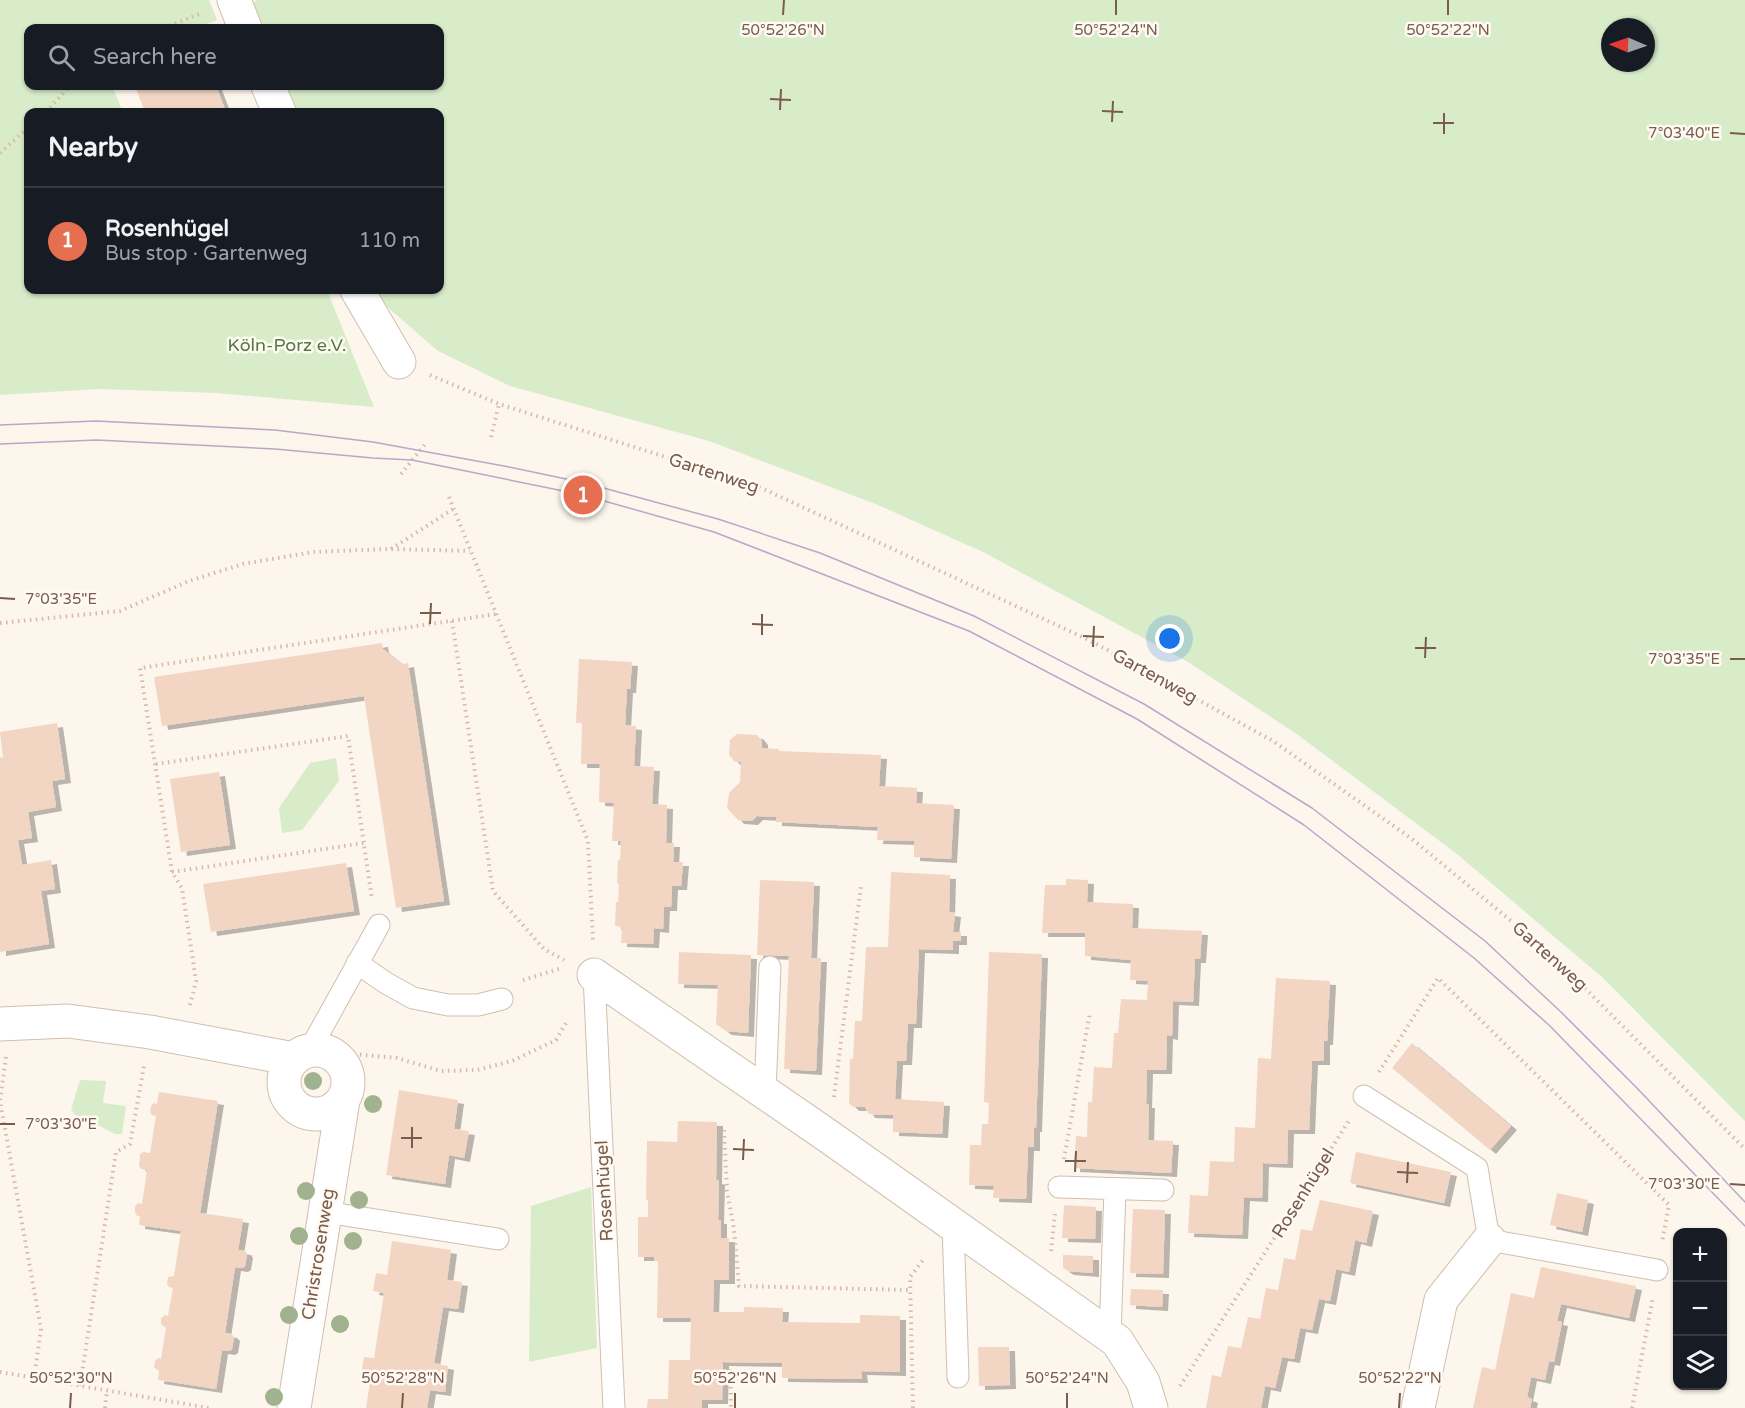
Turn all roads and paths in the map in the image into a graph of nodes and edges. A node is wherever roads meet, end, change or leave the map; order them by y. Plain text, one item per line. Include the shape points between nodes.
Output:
1 (234, 0) edge
2 (174, 24) edge
3 (243, 24) edge
4 (66, 90) edge
5 (270, 90) edge
6 (50, 108) edge
7 (277, 108) edge
8 (24, 132) edge
9 (0, 153) edge
10 (359, 294) edge
11 (399, 362) joint
12 (499, 404) junction
13 (491, 437) dead end
14 (427, 442) dead end
15 (401, 474) dead end
16 (449, 497) dead end
17 (453, 509) junction
18 (390, 549) junction
19 (470, 551) junction
20 (496, 614) junction
21 (452, 621) junction
22 (0, 623) edge
23 (156, 764) junction
24 (364, 843) junction
25 (172, 872) junction
26 (861, 886) dead end
27 (379, 925) joint
28 (357, 963) junction
29 (770, 968) dead end
30 (584, 970) junction
31 (502, 999) joint
32 (1090, 1012) dead end
33 (567, 1022) dead end
34 (5, 1024) edge
35 (150, 1032) junction
36 (181, 1038) junction
37 (308, 1053) junction
38 (765, 1092) junction
39 (1364, 1096) junction
40 (343, 1100) junction
41 (724, 1130) dead end
42 (828, 1136) junction
43 (1745, 1149) edge
44 (1059, 1187) junction
45 (1115, 1189) junction
46 (1163, 1190) dead end
47 (325, 1212) junction
48 (953, 1224) junction
49 (498, 1239) dead end
50 (1488, 1240) junction
51 (1657, 1270) junction
52 (910, 1290) junction
53 (1047, 1290) junction
54 (1110, 1336) junction
55 (730, 1369) dead end
56 (0, 1372) edge
57 (958, 1377) dead end
58 (34, 1379) junction
59 (80, 1386) junction
60 (1179, 1388) dead end
61 (107, 1391) junction
62 (105, 1408) edge
63 (209, 1408) edge
64 (294, 1408) edge
65 (614, 1408) edge
66 (731, 1408) edge
67 (913, 1408) edge
68 (1150, 1408) edge
69 (1418, 1408) edge
70 (1632, 1408) edge

1 - 2 path
1 - 3 street
4 - 6 path
5 - 7 street
8 - 9 path
10 - 11 street
11 - 12 path, Gartenweg
12 - 13 path
12 - 43 path, Gartenweg via 757,486 1089,640 1273,741 1412,839 1551,954
14 - 15 path
16 - 17 path
17 - 18 path
17 - 19 path
18 - 19 path
18 - 22 path via 314,552 243,564 189,581 120,611
19 - 20 path
20 - 21 path
20 - 30 path via 588,841
21 - 23 path via 140,668
21 - 30 path via 493,891 544,949
23 - 24 path via 348,736
23 - 25 path
24 - 25 path
24 - 27 path
25 - 36 path via 182,888 196,981
26 - 42 path
27 - 28 lane
28 - 31 lane via 413,998 448,1005 478,1005
28 - 37 lane
29 - 38 lane
30 - 31 path via 514,982
30 - 38 street
30 - 65 lane, Rosenhügel
32 - 44 path
33 - 37 path via 555,1040 512,1061 477,1070 441,1071 397,1058
34 - 35 street, Christrosenweg via 68,1020
34 - 58 path via 0,1101 41,1329
35 - 36 street, Christrosenweg
35 - 59 path via 130,1144 116,1152
36 - 37 street, Christrosenweg
37 - 40 street, Christrosenweg via 332,1054 341,1062 348,1090
37 - 40 street via 287,1068 284,1088 288,1099 308,1114 325,1114
38 - 42 street
39 - 50 lane via 1477,1168
39 - 51 path, Rosenhügel via 1438,978 1669,1205
39 - 60 path, Rosenhügel
40 - 47 street, Christrosenweg
41 - 52 path via 739,1286
42 - 48 street
44 - 45 lane
44 - 53 path
45 - 46 lane
45 - 54 lane
47 - 49 lane
47 - 64 street, Christrosenweg
48 - 52 path via 910,1276
48 - 53 street
48 - 57 lane
50 - 51 lane
50 - 69 street via 1441,1300
51 - 70 path
52 - 67 path
53 - 54 street
54 - 68 street via 1143,1382
55 - 66 path
56 - 58 path
58 - 59 path
59 - 61 path
61 - 62 path
61 - 63 path

